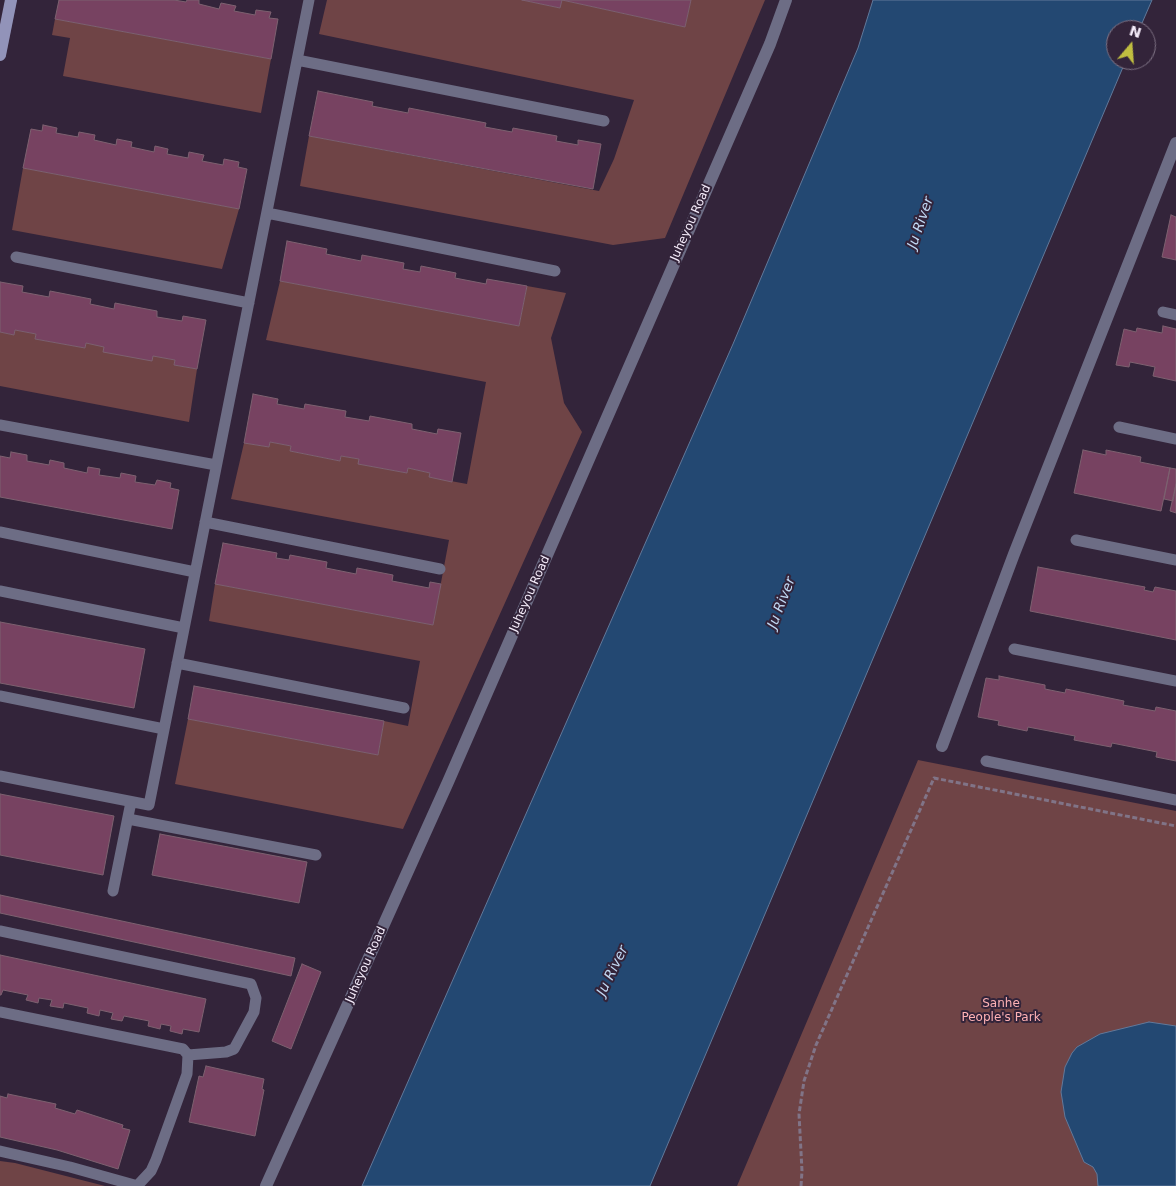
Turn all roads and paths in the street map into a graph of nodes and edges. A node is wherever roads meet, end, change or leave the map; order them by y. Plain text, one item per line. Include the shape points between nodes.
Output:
1 (11, 0) edge
2 (309, 0) edge
3 (786, 0) edge
4 (0, 55) edge
5 (297, 60) junction
6 (604, 121) dead end
7 (1176, 142) edge
8 (266, 214) junction
9 (16, 257) dead end
10 (555, 271) dead end
11 (249, 303) junction
12 (1163, 312) dead end
13 (1176, 314) edge
14 (0, 424) edge
15 (1119, 427) dead end
16 (1176, 439) edge
17 (216, 465) junction
18 (205, 522) junction
19 (0, 532) edge
20 (1076, 540) dead end
21 (1176, 560) edge
22 (440, 570) dead end
23 (195, 572) junction
24 (0, 591) edge
25 (184, 628) junction
26 (1014, 649) dead end
27 (177, 663) junction
28 (1176, 681) edge
29 (0, 696) edge
30 (404, 708) dead end
31 (164, 728) junction
32 (942, 746) dead end
33 (986, 761) dead end
34 (0, 776) edge
35 (1176, 800) edge
36 (131, 802) junction
37 (128, 819) junction
38 (1176, 826) edge
39 (316, 855) dead end
40 (113, 891) dead end
41 (0, 931) edge
42 (0, 1012) edge
43 (188, 1055) junction
44 (0, 1151) edge
45 (138, 1186) edge
46 (266, 1186) edge
47 (801, 1186) edge

1 - 4 street
2 - 5 lane
3 - 46 street, Juheyou Road via 762,62 448,782
5 - 6 lane
5 - 8 lane
7 - 32 street
8 - 10 lane
8 - 11 lane
9 - 11 lane
11 - 17 lane
12 - 13 lane
14 - 17 lane
15 - 16 lane
17 - 18 lane
18 - 22 lane
18 - 23 lane
19 - 23 lane
20 - 21 lane
23 - 25 lane
24 - 25 lane
25 - 27 lane
26 - 28 lane
27 - 30 lane
27 - 31 lane
29 - 31 lane
31 - 36 lane via 149,806
33 - 35 lane
34 - 36 lane
36 - 37 lane
37 - 39 lane
37 - 40 lane
38 - 47 path via 934,778 816,1045 804,1081 799,1114
41 - 43 lane via 251,984 256,998 254,1012 234,1049
42 - 43 lane via 183,1048
43 - 45 lane via 187,1074 156,1160
44 - 45 lane

